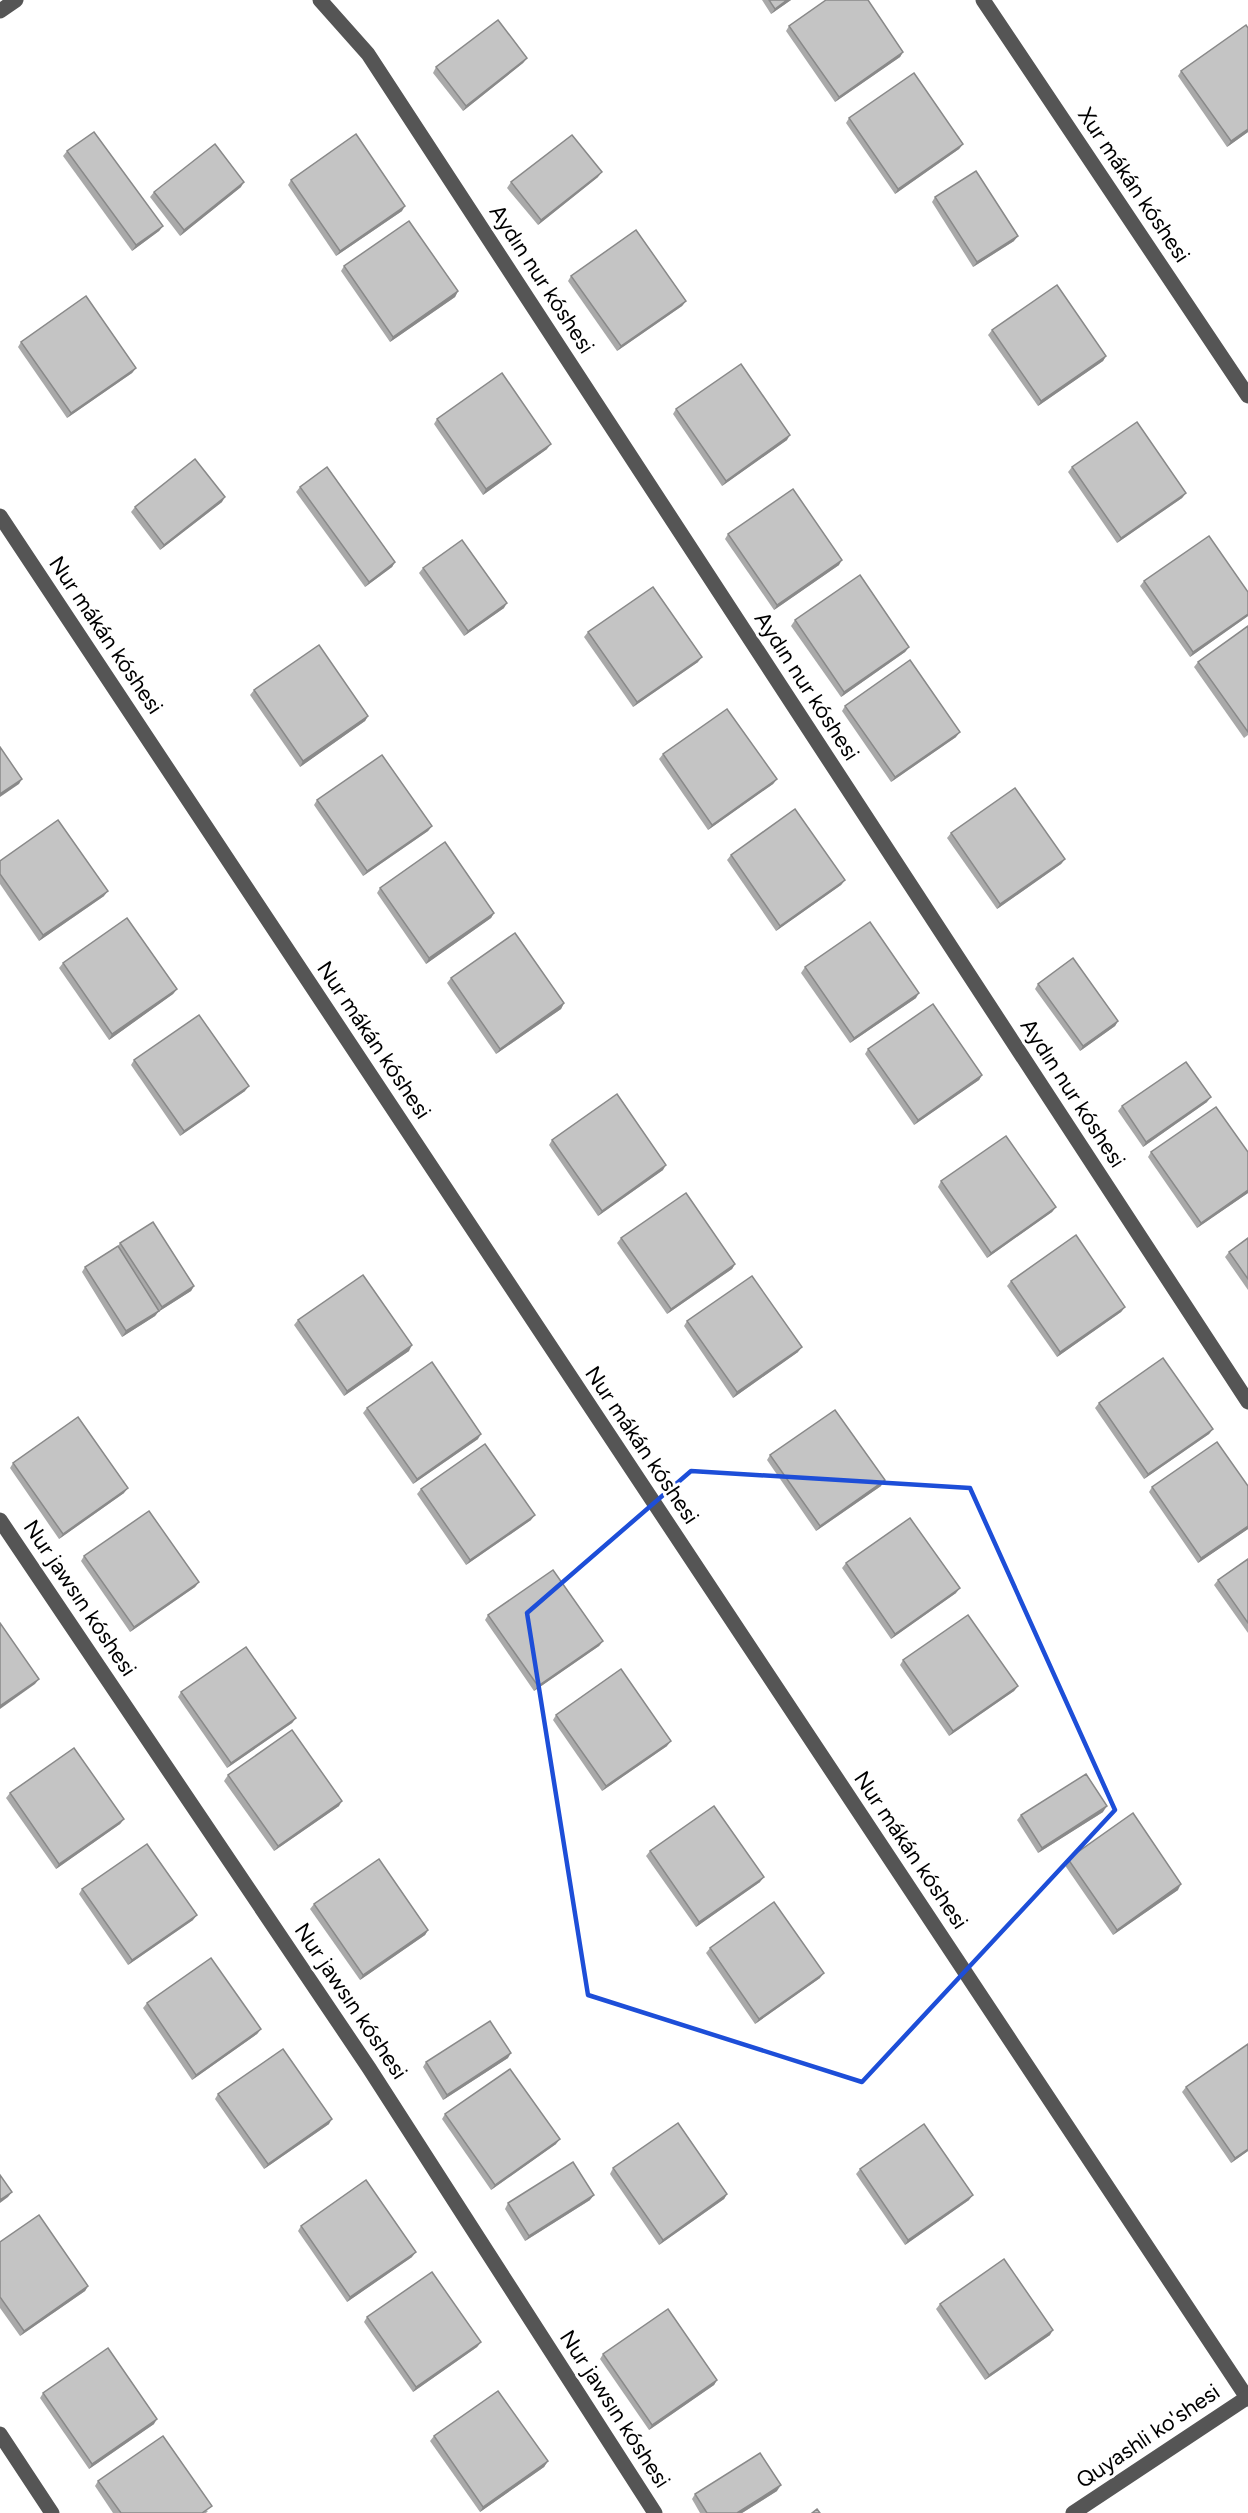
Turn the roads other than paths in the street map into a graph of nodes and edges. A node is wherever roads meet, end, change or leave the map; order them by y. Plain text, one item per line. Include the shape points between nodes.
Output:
1 (16, 0) edge
2 (320, 0) edge
3 (983, 0) edge
4 (0, 11) edge
5 (1248, 396) edge
6 (0, 516) edge
7 (1248, 1402) edge
8 (0, 1520) edge
9 (1248, 2397) edge
10 (0, 2434) edge
11 (52, 2513) edge
12 (655, 2513) edge
13 (1073, 2513) edge

1 - 4 street
2 - 7 street, Aydın nur kóshesi via 368,54
3 - 5 street, Xur mákán kóshesi
6 - 9 street, Nur mákán kóshesi
8 - 12 street, Nur jawsın kóshesi via 369,2067
9 - 13 street, Quyashli ko'shesi
10 - 11 street

